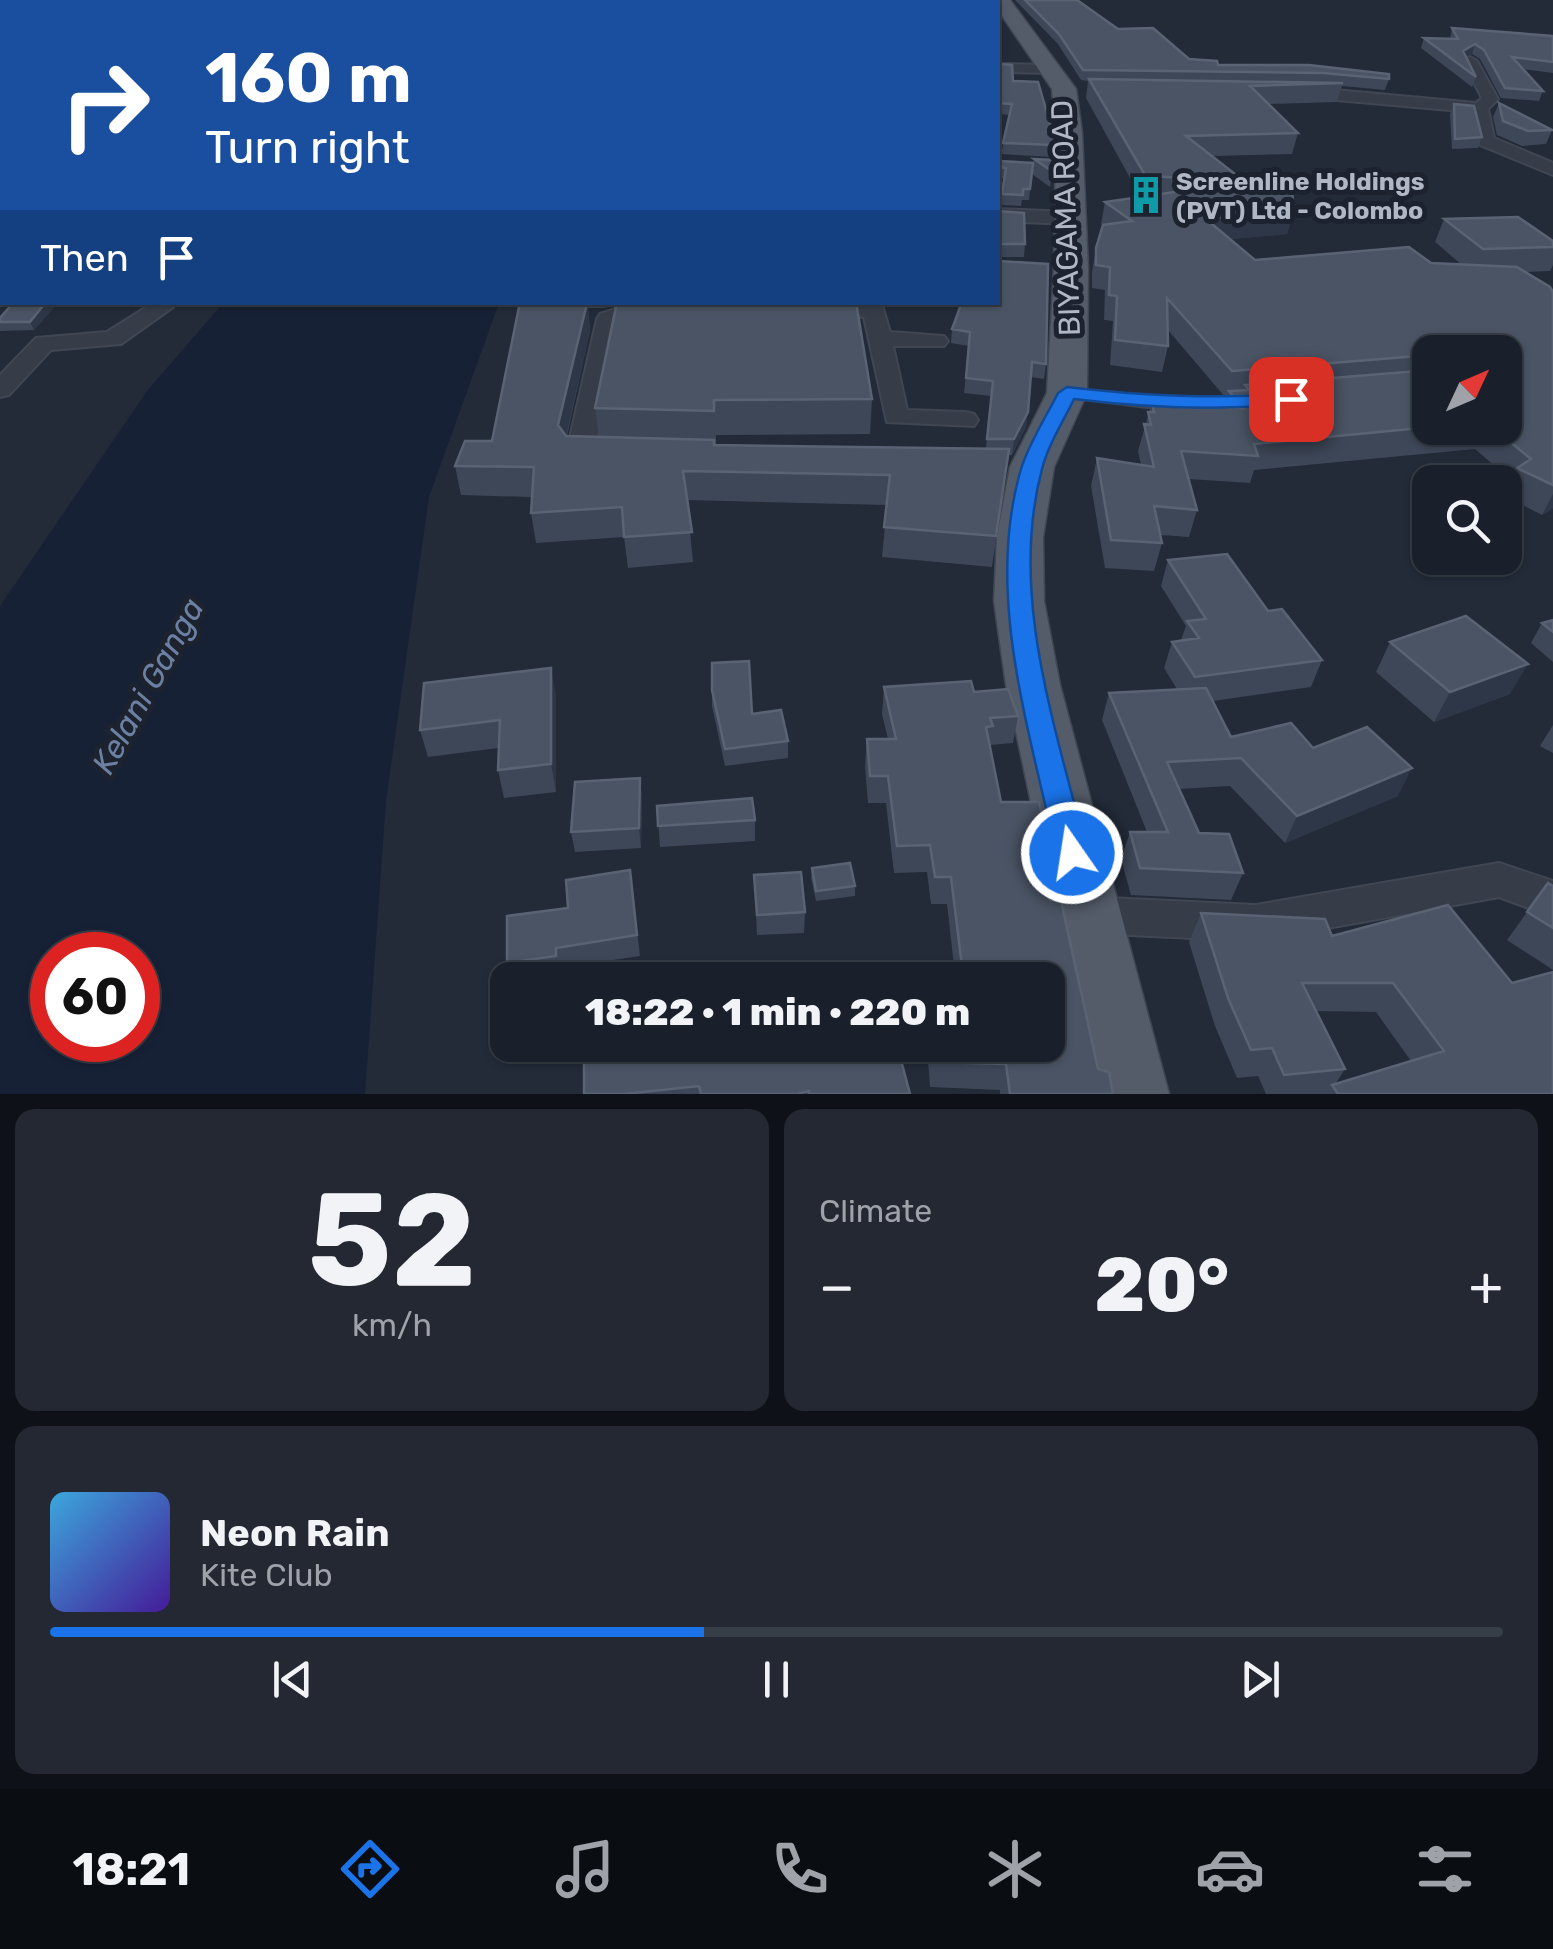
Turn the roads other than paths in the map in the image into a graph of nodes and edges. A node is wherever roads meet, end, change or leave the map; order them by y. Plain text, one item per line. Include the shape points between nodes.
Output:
1 (1000, 0) edge
2 (1470, 61) edge
3 (1000, 68) edge
4 (1066, 82) junction
5 (1282, 92) edge
6 (1480, 108) junction
7 (1553, 170) edge
8 (1000, 215) edge
9 (1070, 218) junction
10 (160, 305) edge
11 (684, 306) edge
12 (798, 308) edge
13 (880, 340) junction
14 (936, 341) dead end
15 (0, 390) edge
16 (1067, 393) junction
17 (1260, 402) edge
18 (964, 420) dead end
19 (619, 456) edge
20 (1553, 899) edge
21 (1087, 915) junction
22 (1131, 1094) edge

1 - 4 main road, BIYAGAMA ROAD
2 - 6 street via 1490,99
3 - 4 street
4 - 9 main road, BIYAGAMA ROAD via 1060,167
5 - 6 street
6 - 7 street via 1486,141
8 - 9 street
9 - 16 main road, BIYAGAMA ROAD via 1062,268
10 - 15 street via 113,339 44,344
11 - 19 street via 646,305 599,318 580,454
12 - 13 street via 874,310
13 - 14 street
13 - 18 street via 896,417
16 - 17 lane via 1147,402
16 - 21 main road, BIYAGAMA ROAD via 1022,467 1019,601
20 - 21 street via 1498,880 1256,923
21 - 22 main road, BIYAGAMA ROAD

